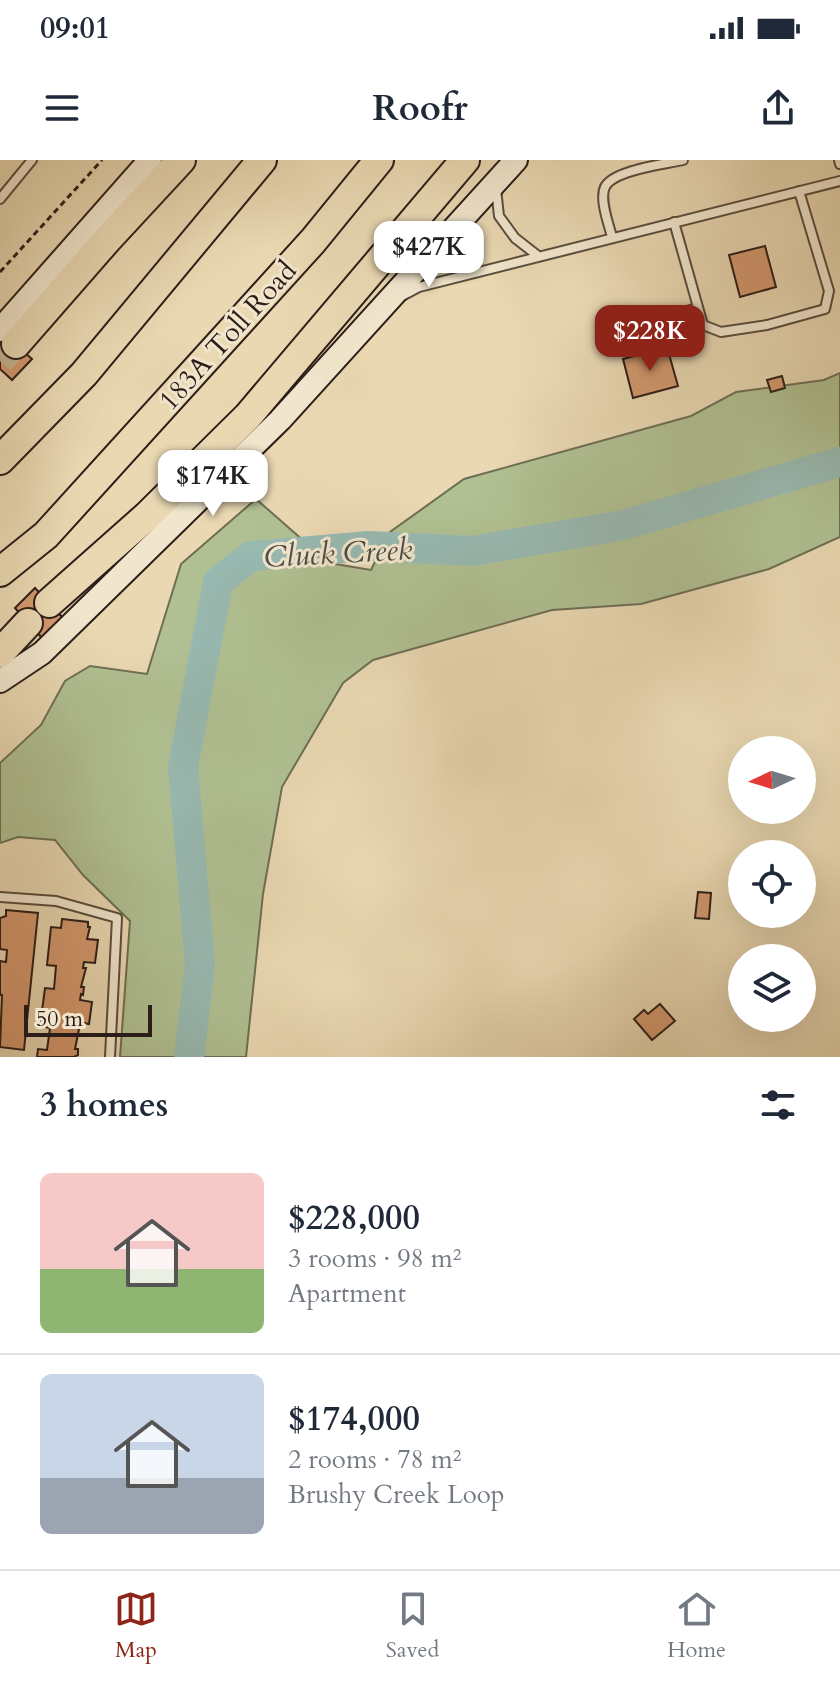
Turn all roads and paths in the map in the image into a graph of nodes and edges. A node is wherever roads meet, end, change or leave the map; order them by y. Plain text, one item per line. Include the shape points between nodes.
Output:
1 (32, 160) edge
2 (102, 160) edge
3 (150, 160) edge
4 (181, 160) edge
5 (262, 160) edge
6 (379, 160) edge
7 (465, 160) edge
8 (516, 160) edge
9 (649, 160) edge
10 (683, 160) edge
11 (641, 170) junction
12 (840, 181) edge
13 (496, 183) junction
14 (799, 191) junction
15 (0, 199) edge
16 (674, 222) junction
17 (612, 237) junction
18 (538, 256) junction
19 (0, 272) edge
20 (382, 306) junction
21 (698, 308) junction
22 (616, 329) dead end
23 (8, 337) edge
24 (0, 460) edge
25 (0, 572) edge
26 (49, 603) dead end
27 (28, 623) dead end
28 (0, 653) edge
29 (0, 681) edge
30 (0, 897) edge
31 (110, 1057) edge

1 - 15 lane
2 - 19 path
3 - 23 main road
4 - 23 highway
5 - 24 highway via 84,374
6 - 25 highway, 183A Toll Road via 313,241 46,535
7 - 26 highway via 248,416
8 - 13 main road
9 - 11 lane
10 - 11 lane
11 - 17 lane via 614,177 605,186
12 - 14 lane
13 - 18 lane via 499,216
13 - 20 main road
14 - 16 lane
14 - 21 lane via 829,291 825,309 721,332 703,325
16 - 17 lane
16 - 21 lane
17 - 18 lane
18 - 20 lane via 419,287
20 - 29 main road via 280,420 42,653
21 - 22 lane
27 - 28 highway
30 - 31 lane via 56,901 117,918

